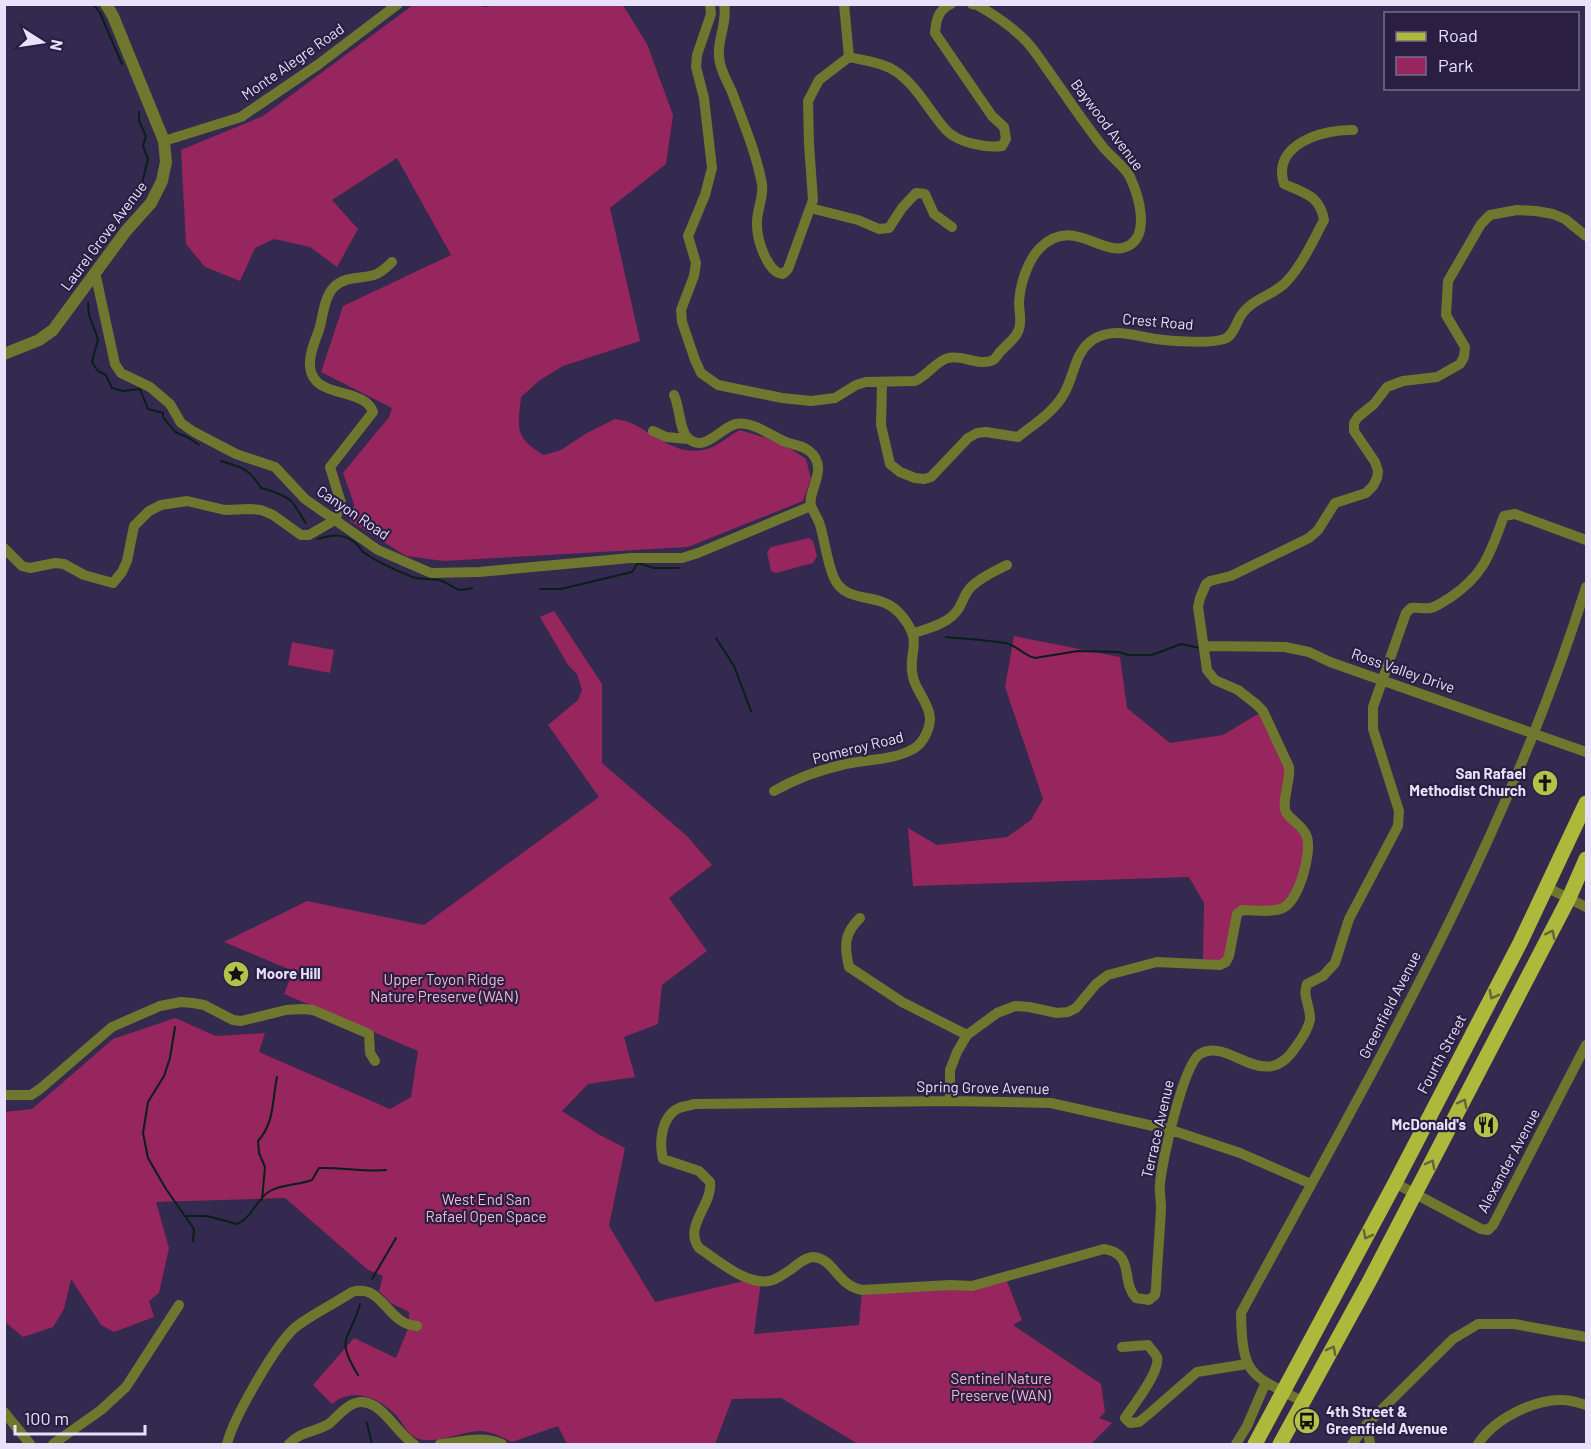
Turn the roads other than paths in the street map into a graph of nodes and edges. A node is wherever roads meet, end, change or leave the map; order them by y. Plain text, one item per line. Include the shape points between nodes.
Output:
1 (106, 4) edge
2 (398, 4) edge
3 (710, 4) edge
4 (723, 4) edge
5 (844, 4) edge
6 (951, 4) edge
7 (972, 4) edge
8 (849, 57) junction
9 (1353, 130) dead end
10 (164, 141) junction
11 (810, 208) junction
12 (952, 227) dead end
13 (1587, 236) edge
14 (392, 262) dead end
15 (95, 272) junction
16 (4, 354) edge
17 (882, 383) junction
18 (674, 395) dead end
19 (653, 431) dead end
20 (688, 439) junction
21 (811, 506) junction
22 (335, 520) junction
23 (1587, 540) edge
24 (4, 548) edge
25 (1007, 565) dead end
26 (1587, 587) edge
27 (914, 633) junction
28 (1204, 646) junction
29 (1383, 680) junction
30 (1535, 734) junction
31 (1587, 752) edge
32 (774, 791) dead end
33 (1587, 803) edge
34 (1587, 859) edge
35 (1548, 888) junction
36 (1569, 898) junction
37 (1587, 907) edge
38 (860, 918) dead end
39 (967, 1035) junction
40 (1587, 1045) edge
41 (375, 1061) dead end
42 (4, 1095) edge
43 (950, 1101) junction
44 (714, 1105) joint
45 (1171, 1130) junction
46 (1395, 1183) junction
47 (1311, 1184) junction
48 (1415, 1194) junction
49 (178, 1305) dead end
50 (417, 1326) dead end
51 (1587, 1337) edge
52 (1122, 1347) dead end
53 (1247, 1364) junction
54 (1266, 1382) junction
55 (1284, 1391) junction
56 (1304, 1402) junction
57 (1587, 1405) edge
58 (4, 1412) edge
59 (1367, 1424) junction
60 (30, 1444) edge
61 (53, 1444) edge
62 (227, 1444) edge
63 (289, 1444) edge
64 (414, 1444) edge
65 (440, 1444) edge
66 (502, 1444) edge
67 (1236, 1444) edge
68 (1255, 1444) edge
69 (1280, 1444) edge
70 (1352, 1444) edge
71 (1370, 1444) edge
72 (1479, 1444) edge

1 - 10 street, Laurel Grove Avenue
2 - 10 street, Monte Alegre Road via 241,117
3 - 17 street, Baywood Avenue via 711,14 696,67 704,98 712,168 688,236 696,263 681,310 694,360 701,373 718,385 782,398 835,398 856,385
4 - 11 street via 719,61 757,162 762,197 757,225 763,250 777,274 788,270
5 - 8 street
6 - 8 street via 936,20 935,33 992,116 1004,127 1006,139 1002,146 958,138 947,131 915,89 890,68
7 - 17 street, Baywood Avenue via 1006,21 1027,41 1103,147 1129,174 1141,213 1139,233 1130,245 1115,248 1074,235 1054,236 1029,264 1019,299 1020,329 995,359 945,358 915,381
8 - 11 street via 819,80 808,101 813,200
9 - 17 street, Crest Road via 1313,135 1296,146 1285,160 1284,184 1320,203 1324,220 1286,282 1248,307 1231,335 1224,339 1157,339 1121,333 1095,339 1080,353 1061,399 1044,417 1018,437 986,432 968,438 932,477 924,479 900,472 890,464 881,425
10 - 15 street, Laurel Grove Avenue via 166,162 151,203
11 - 12 street via 879,229 889,228 916,192 925,194 934,214
13 - 28 street via 1565,219 1536,211 1498,213 1481,224 1448,281 1446,315 1465,347 1460,364 1437,377 1387,387 1358,417 1354,431 1378,471 1373,486 1366,493 1335,503 1309,538 1231,576 1210,581 1198,606
14 - 22 street via 378,274 343,281 330,292 311,355 311,373 319,383 362,400 373,412 330,467 341,503
15 - 16 street, Laurel Grove Avenue via 53,330
15 - 22 street, Canyon Road via 114,364 121,373 150,387 171,404 181,423 194,432 236,454 275,467 305,499
18 - 20 street
19 - 20 street via 666,438
20 - 21 street via 702,443 739,423 806,449 813,455 818,471
21 - 22 street, Canyon Road via 682,558 632,558 479,572 431,573 378,550
21 - 27 street via 837,583 849,594 891,606
22 - 24 street via 309,535 301,535 261,510 225,510 187,501 161,505 149,510 134,526 128,561 113,583 55,562 22,566
23 - 29 street, Terrace Avenue via 1515,514 1504,516 1488,558 1468,585 1436,606 1411,608 1407,613
25 - 27 street via 969,589 955,613
26 - 30 street, Greenfield Avenue
27 - 32 street, Pomeroy Road via 912,676 930,719 920,744 907,752 843,764
28 - 29 street, Ross Valley Drive via 1298,649
28 - 39 street via 1211,676 1238,690 1263,711 1289,767 1285,806 1303,829 1308,847 1293,898 1278,909 1242,910 1237,914 1229,956 1220,965 1157,962 1108,975 1068,1012 1016,1006 997,1013
29 - 30 street, Ross Valley Drive
29 - 45 street, Terrace Avenue via 1373,707 1373,729 1400,811 1398,826 1349,919 1335,963 1323,976 1307,984 1304,992 1310,1021 1291,1054 1275,1065 1263,1068 1214,1052 1199,1054 1188,1070
30 - 31 street, Ross Valley Drive
30 - 47 street, Greenfield Avenue via 1455,912
33 - 35 main road, Fourth Street
34 - 36 main road
35 - 36 street
35 -> 46 main road, Fourth Street
36 - 37 street
48 -> 36 main road
38 - 39 street via 850,927 846,940 849,968 902,1002
39 - 43 street via 950,1070
40 - 48 street, Alexander Avenue via 1488,1230
41 - 42 street via 370,1053 369,1034 313,1010 293,1009 241,1021 204,1005 181,1002 160,1006 112,1027 31,1095
43 - 44 street, Spring Grove Avenue
43 - 45 street, Spring Grove Avenue via 1051,1103
44 - 45 street, Terrace Avenue via 694,1104 677,1109 668,1117 660,1147 668,1163 699,1171 710,1182 709,1197 693,1236 699,1248 743,1276 761,1281 778,1278 809,1258 824,1260 846,1284 862,1290 972,1286 1104,1248 1119,1253 1124,1261 1132,1294 1149,1300 1156,1289 1160,1185
45 - 47 street, Spring Grove Avenue via 1240,1153
46 - 48 street, Alexander Avenue
46 -> 55 main road, Fourth Street
47 - 53 street, Greenfield Avenue via 1241,1313
56 -> 48 main road
49 - 61 street via 126,1387
50 - 62 street via 397,1319 372,1292 362,1289 297,1325 244,1403
51 - 59 street via 1514,1324 1478,1324 1452,1339
52 - 53 street via 1148,1345 1157,1361 1148,1384 1125,1418 1130,1423 1139,1422 1197,1372
53 - 54 street via 1250,1371
54 - 55 street
54 - 67 street
55 - 56 street
55 - 68 main road, Fourth Street
56 - 69 main road
57 - 72 street via 1564,1400 1535,1404 1506,1417
58 - 60 street
59 - 70 street
59 - 71 street
63 - 64 street via 297,1436 328,1424 353,1403 363,1402 387,1415 406,1440
65 - 66 street via 474,1439

